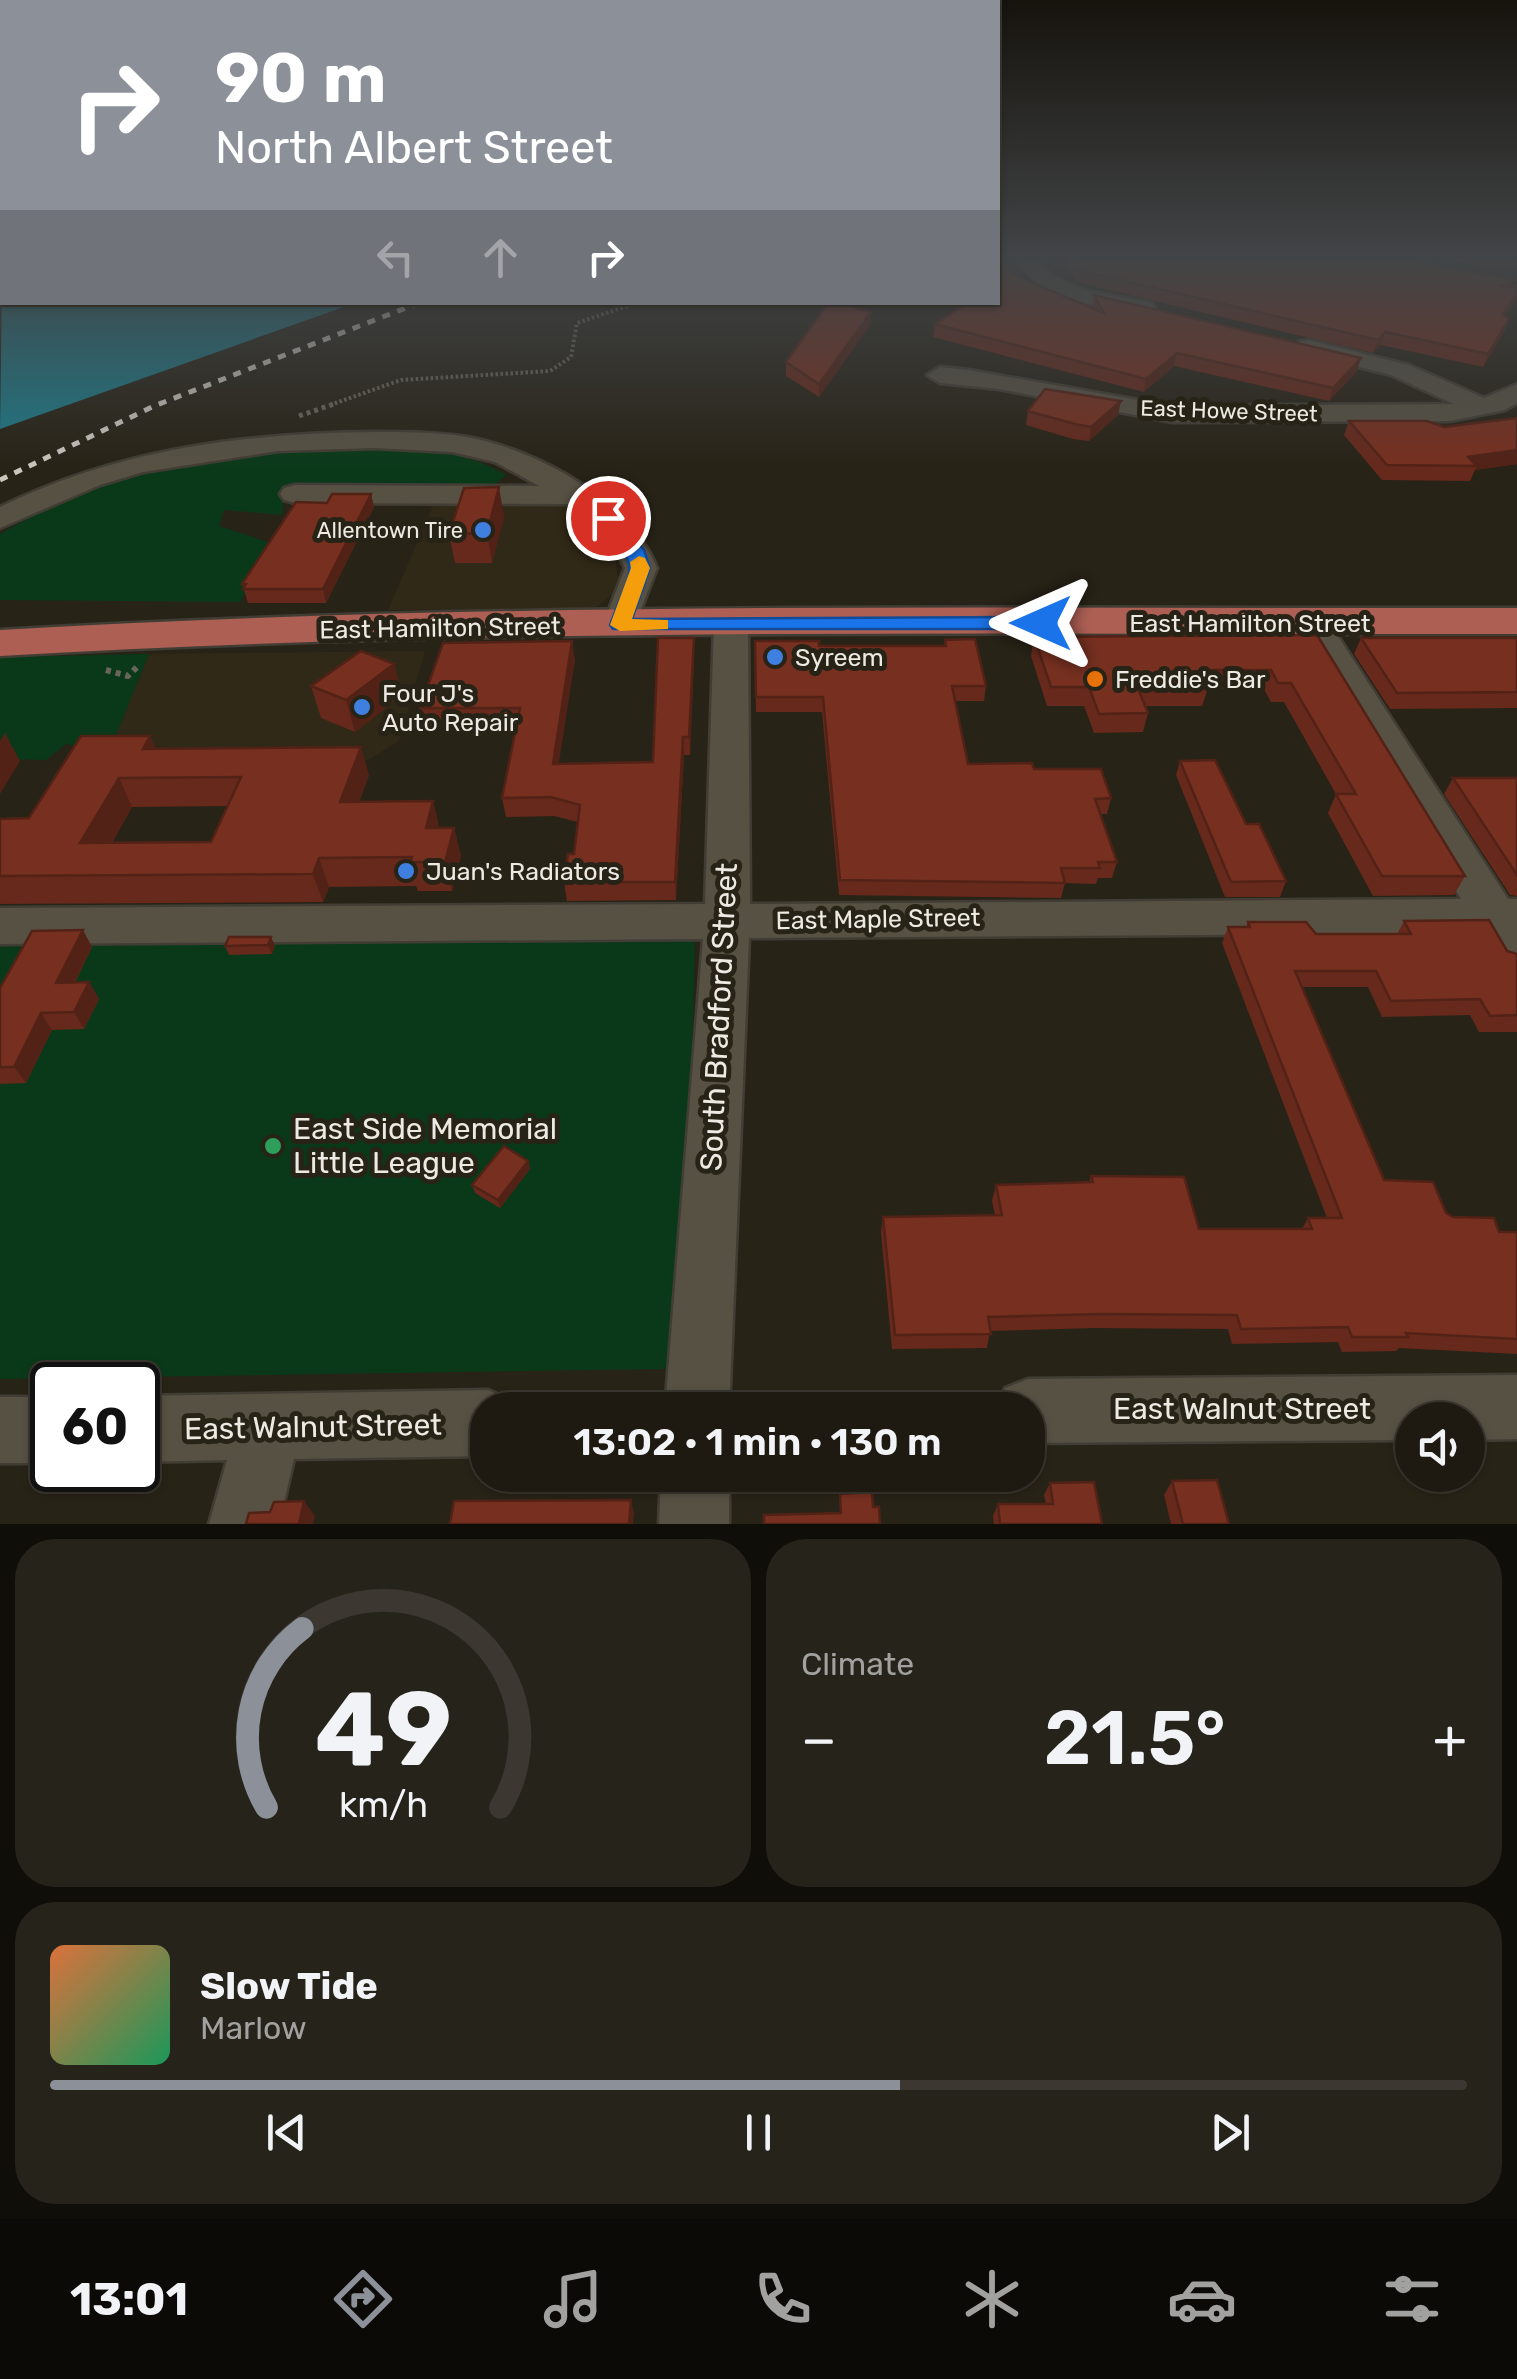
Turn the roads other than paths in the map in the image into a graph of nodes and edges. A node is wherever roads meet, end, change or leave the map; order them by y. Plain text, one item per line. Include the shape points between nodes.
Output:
1 (1290, 342) edge
2 (940, 375) dead end
3 (1517, 392) edge
4 (1481, 408) junction
5 (295, 494) dead end
6 (576, 495) junction
7 (0, 519) edge
8 (0, 620) edge
9 (1517, 621) edge
10 (731, 623) junction
11 (1313, 623) junction
12 (620, 625) junction
13 (203, 631) junction
14 (0, 643) edge
15 (727, 921) junction
16 (0, 926) edge
17 (1510, 928) edge
18 (698, 1392) edge
19 (1517, 1406) edge
20 (1045, 1411) edge
21 (470, 1423) edge
22 (160, 1429) edge
23 (268, 1429) junction
24 (0, 1430) edge
25 (30, 1430) edge
26 (695, 1492) edge
27 (244, 1524) edge
28 (694, 1524) edge

1 - 4 street via 1400,370
2 - 4 street, East Howe Street via 1014,382 1172,414 1450,414
3 - 4 street, East Howe Street
5 - 6 street
6 - 7 street via 497,453 458,444 281,440 137,464
6 - 12 street via 635,550 641,568
8 - 13 main road
9 - 11 main road, East Hamilton Street
10 - 11 main road, East Hamilton Street
10 - 12 main road, East Hamilton Street
10 - 15 street, South Bradford Street
11 - 17 street
12 - 13 main road, East Hamilton Street
13 - 14 main road
15 - 16 street, East Maple Street
15 - 17 street, East Maple Street
15 - 18 street, South Bradford Street
19 - 20 street, East Walnut Street
21 - 23 street, East Walnut Street
22 - 23 street, East Walnut Street
23 - 27 street
24 - 25 street
26 - 28 street

